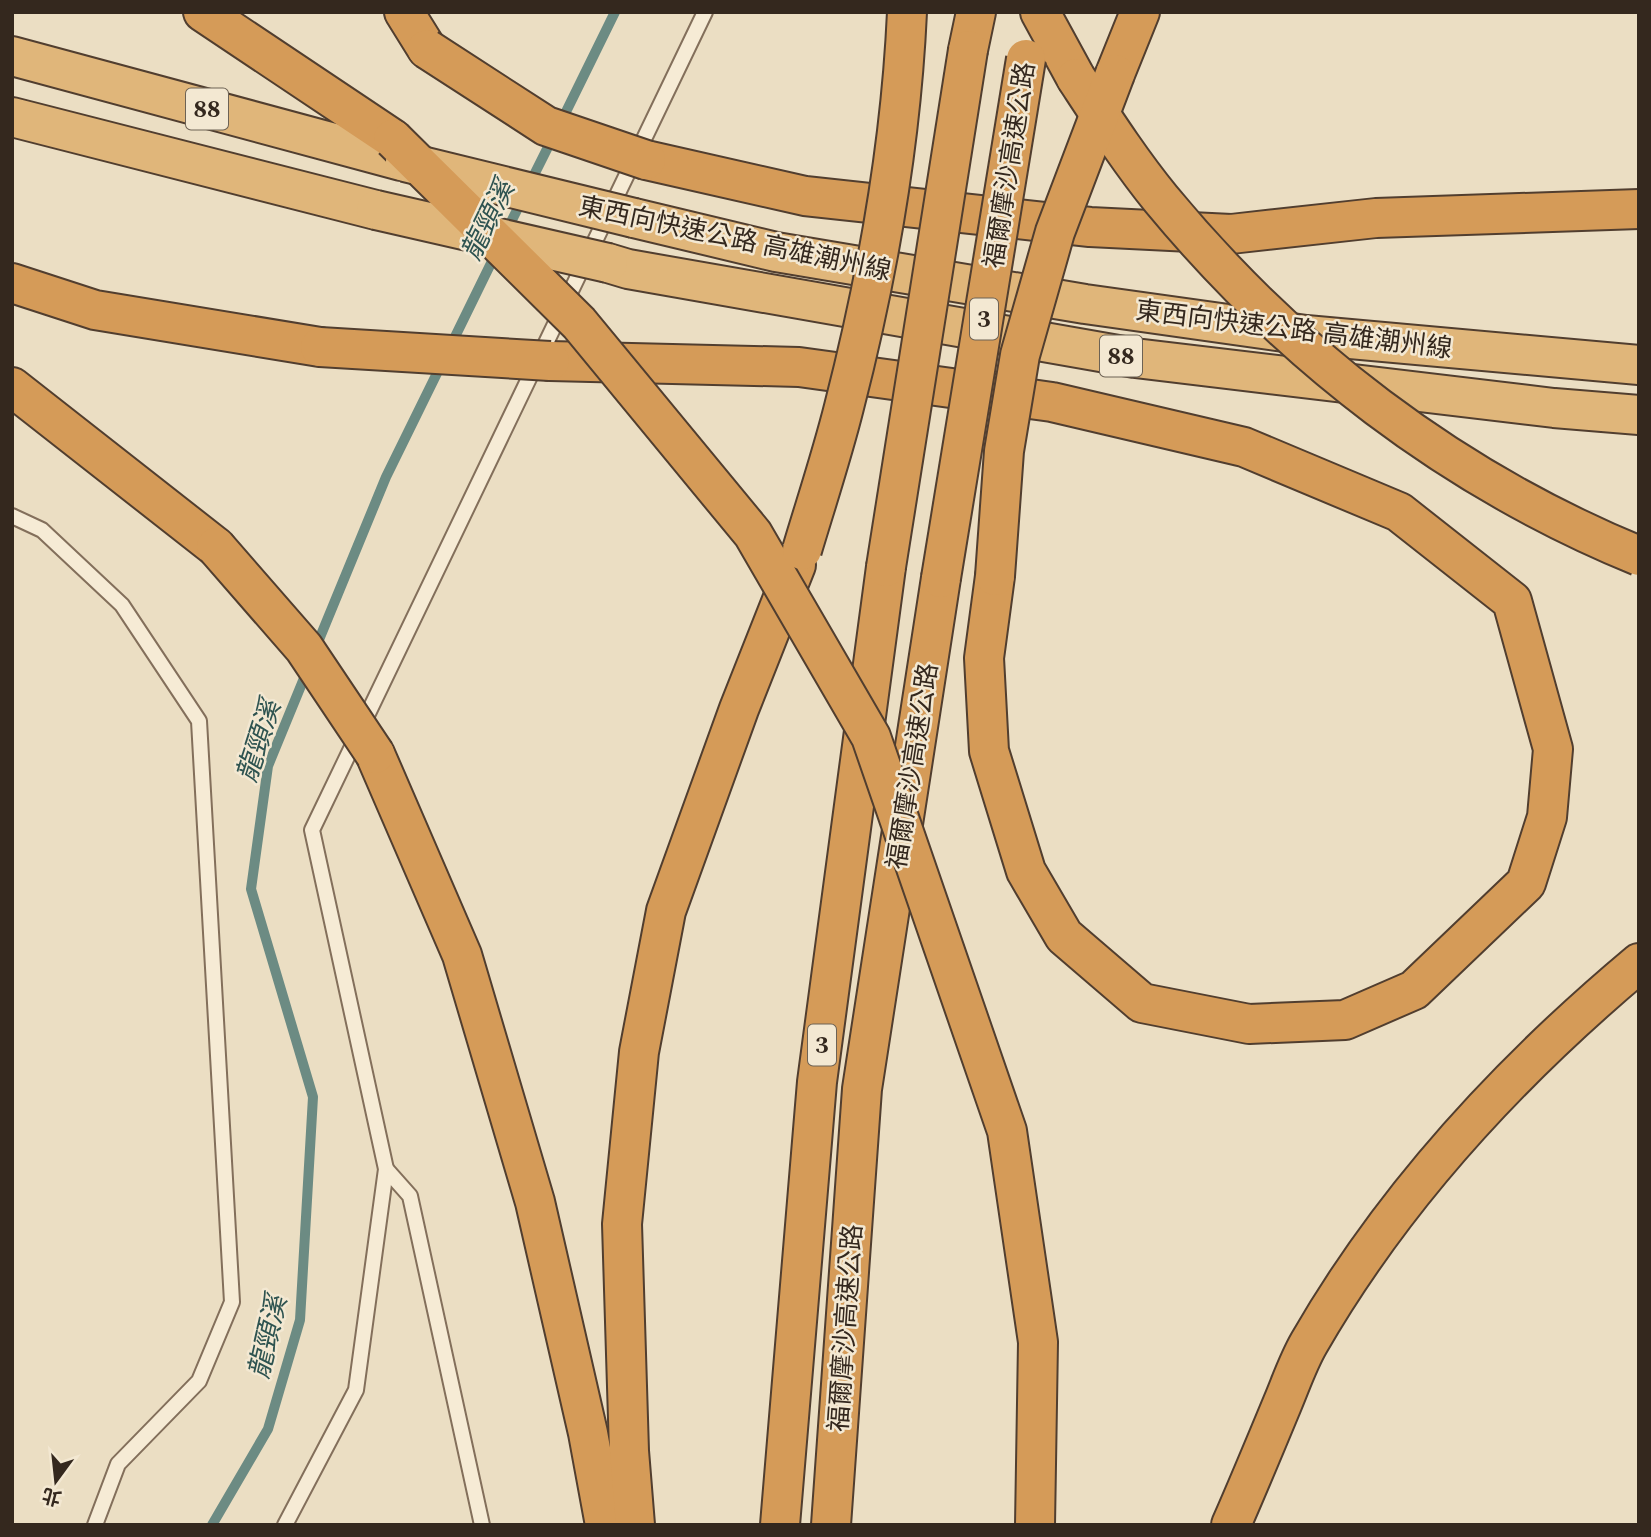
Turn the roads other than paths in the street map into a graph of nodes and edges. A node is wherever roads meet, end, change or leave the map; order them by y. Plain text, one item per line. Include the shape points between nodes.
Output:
1 (202, 12) edge
2 (404, 12) edge
3 (705, 12) edge
4 (907, 12) edge
5 (976, 12) edge
6 (1038, 12) edge
7 (1140, 12) edge
8 (12, 56) edge
9 (12, 117) edge
10 (1639, 209) edge
11 (12, 283) edge
12 (1639, 365) edge
13 (12, 387) edge
14 (1639, 415) edge
15 (12, 516) edge
16 (1639, 556) edge
17 (1639, 963) edge
18 (386, 1169) junction
19 (94, 1525) edge
20 (285, 1525) edge
21 (482, 1525) edge
22 (605, 1525) edge
23 (635, 1525) edge
24 (780, 1525) edge
25 (831, 1525) edge
26 (1035, 1525) edge
27 (1231, 1525) edge

1 - 26 highway, bridge via 393,139 579,323 753,534 871,737 1007,1131 1038,1342
2 - 10 highway, bridge via 427,49 546,126 646,160 805,196 1103,228 1231,234 1376,218
3 - 18 lane via 312,830
4 - 23 highway, bridge via 893,165 844,407 802,550 666,911 639,1052 622,1224
5 - 24 highway, 福爾摩沙高速公路 / 3, bridge via 886,568 817,1082
6 - 16 highway, bridge via 1076,78 1160,197 1249,296 1310,354 1377,408 1486,481
6 - 25 highway, 福爾摩沙高速公路 / 3, bridge via 1026,59 941,578 862,1088
7 - 11 highway, bridge via 1055,232 1020,355 1004,451 984,658 989,751 1026,871 1064,936 1142,1003 1249,1024 1345,1020 1414,990 1526,883 1547,817 1553,748 1512,601 1399,512 1244,446 1052,402 799,367 550,361 320,347 96,310
8 - 12 highway, 東西向快速公路 高雄潮州線 / 88, bridge via 401,161 776,252 1085,304 1306,335
9 - 14 highway, 東西向快速公路 高雄潮州線 / 88, bridge via 628,270 1135,358
13 - 22 highway, bridge via 216,547 304,648 375,754 462,955 535,1202
15 - 19 lane via 42,530 122,605 199,721 232,1302 199,1381 118,1464
17 - 27 highway via 1496,1096 1402,1206 1307,1345
18 - 20 lane via 356,1390
18 - 21 lane via 410,1196

